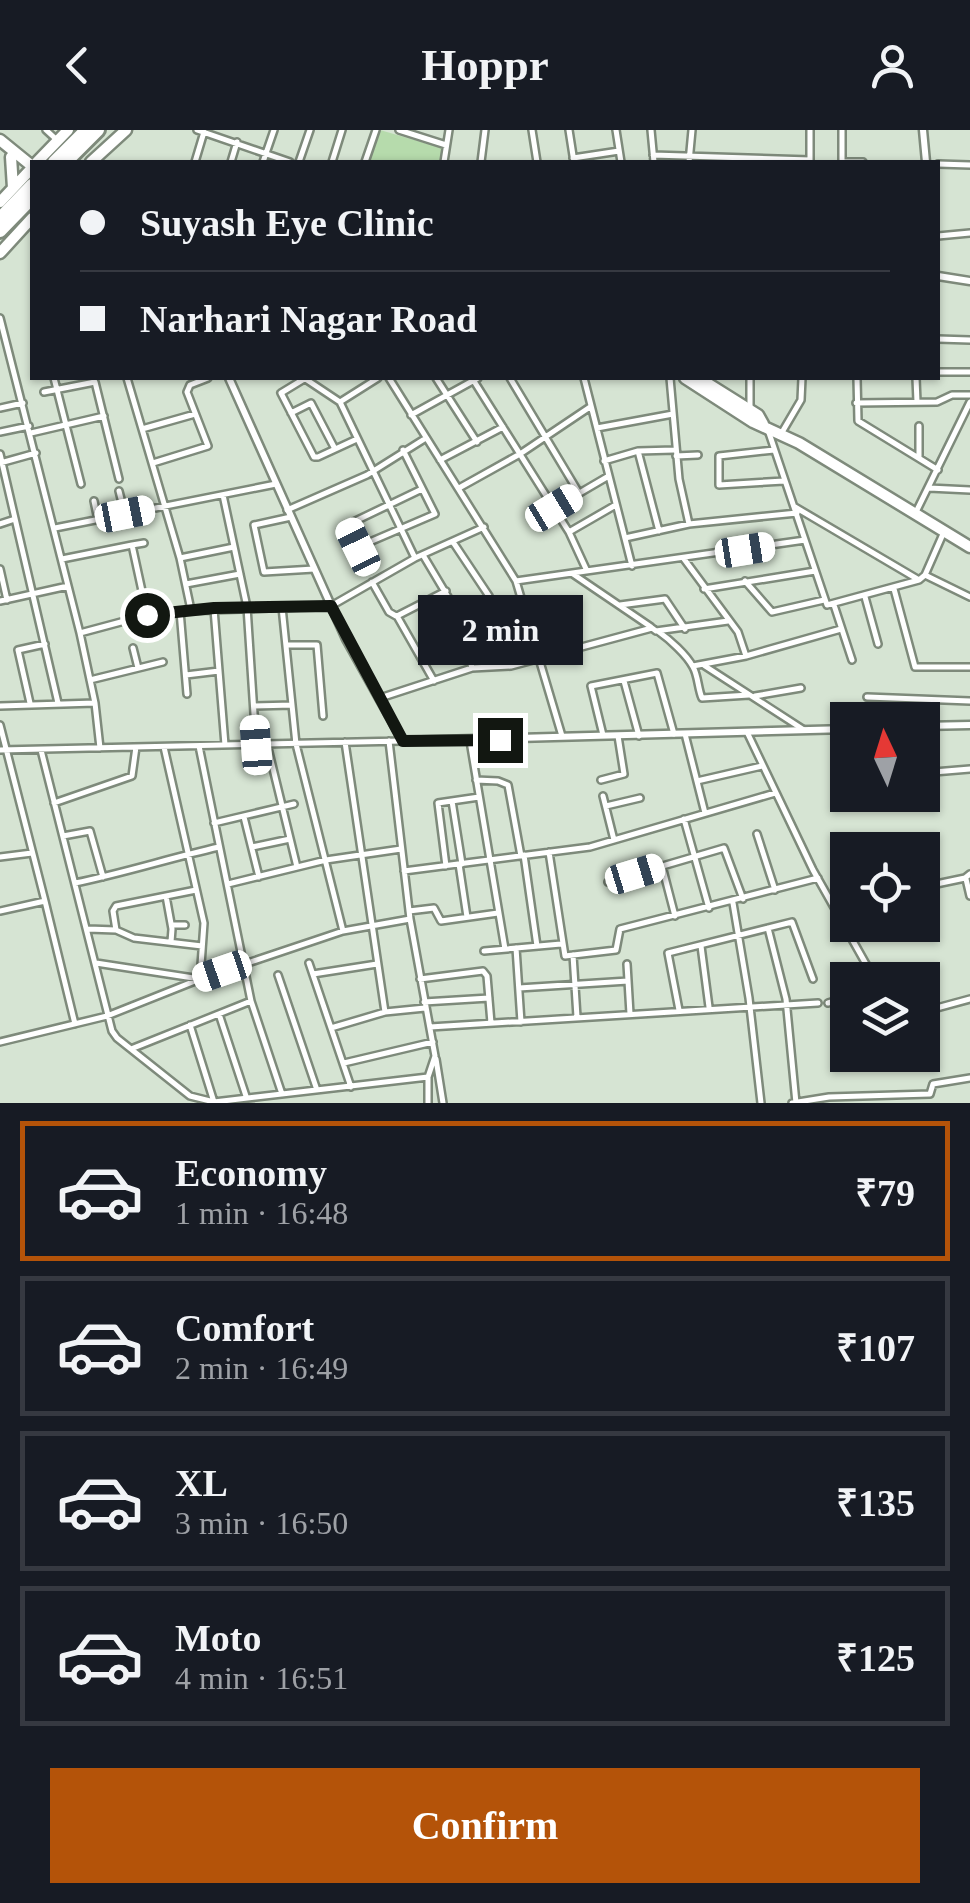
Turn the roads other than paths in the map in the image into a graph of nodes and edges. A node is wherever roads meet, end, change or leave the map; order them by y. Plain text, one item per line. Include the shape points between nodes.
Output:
1 (46, 130) edge
2 (68, 130) edge
3 (86, 130) edge
4 (98, 130) edge
5 (126, 130) edge
6 (274, 130) edge
7 (310, 130) edge
8 (342, 130) edge
9 (376, 130) edge
10 (399, 130) edge
11 (449, 130) edge
12 (486, 130) edge
13 (532, 130) edge
14 (570, 130) edge
15 (616, 130) edge
16 (651, 130) edge
17 (692, 130) edge
18 (810, 130) edge
19 (842, 130) edge
20 (923, 130) edge
21 (200, 131) edge
22 (0, 140) edge
23 (58, 141) junction
24 (237, 142) junction
25 (446, 146) junction
26 (0, 148) edge
27 (619, 151) junction
28 (266, 154) junction
29 (11, 157) junction
30 (654, 159) edge
31 (42, 160) edge
32 (56, 160) edge
33 (68, 160) edge
34 (93, 160) edge
35 (195, 160) edge
36 (231, 160) edge
37 (264, 160) edge
38 (284, 160) edge
39 (299, 160) edge
40 (333, 160) edge
41 (367, 160) edge
42 (444, 160) edge
43 (481, 160) edge
44 (537, 160) edge
45 (573, 160) edge
46 (621, 160) edge
47 (689, 160) edge
48 (776, 160) edge
49 (810, 160) edge
50 (842, 160) edge
51 (926, 160) edge
52 (940, 164) edge
53 (970, 164) edge
54 (30, 168) edge
55 (30, 169) edge
56 (30, 174) edge
57 (30, 175) edge
58 (12, 189) junction
59 (30, 200) edge
60 (0, 202) edge
61 (0, 218) edge
62 (30, 220) edge
63 (0, 231) edge
64 (970, 234) edge
65 (940, 236) edge
66 (0, 253) edge
67 (940, 276) edge
68 (970, 282) edge
69 (0, 318) edge
70 (940, 338) edge
71 (970, 340) edge
72 (940, 372) edge
73 (970, 372) edge
74 (55, 380) edge
75 (128, 380) edge
76 (204, 380) edge
77 (230, 380) edge
78 (301, 380) edge
79 (307, 380) edge
80 (375, 380) edge
81 (389, 380) edge
82 (437, 380) edge
83 (472, 380) edge
84 (476, 380) edge
85 (511, 380) edge
86 (584, 380) edge
87 (670, 380) edge
88 (689, 380) edge
89 (702, 380) edge
90 (750, 380) edge
91 (802, 380) edge
92 (857, 380) edge
93 (916, 380) edge
94 (57, 388) junction
95 (44, 392) dead end
96 (448, 397) junction
97 (970, 399) edge
98 (340, 402) junction
99 (917, 402) junction
100 (24, 403) junction
101 (856, 403) junction
102 (0, 408) edge
103 (590, 408) junction
104 (290, 413) junction
105 (748, 413) junction
106 (196, 414) junction
107 (673, 414) junction
108 (411, 415) junction
109 (104, 416) junction
110 (66, 425) junction
111 (765, 426) junction
112 (919, 426) dead end
113 (503, 427) junction
114 (597, 428) junction
115 (30, 429) junction
116 (142, 429) junction
117 (0, 432) edge
118 (780, 434) junction
119 (956, 435) junction
120 (970, 435) edge
121 (544, 436) junction
122 (426, 438) junction
123 (357, 439) junction
124 (477, 442) junction
125 (335, 450) junction
126 (404, 450) junction
127 (774, 450) junction
128 (638, 451) junction
129 (36, 453) junction
130 (676, 453) junction
131 (0, 454) edge
132 (520, 454) junction
133 (698, 455) dead end
134 (918, 458) junction
135 (440, 460) junction
136 (604, 461) junction
137 (1, 463) edge
138 (152, 463) junction
139 (374, 469) junction
140 (938, 470) junction
141 (608, 477) junction
142 (119, 479) dead end
143 (784, 481) junction
144 (81, 484) dead end
145 (276, 484) junction
146 (459, 488) junction
147 (929, 488) junction
148 (422, 489) junction
149 (119, 490) dead end
150 (970, 490) edge
151 (579, 493) junction
152 (223, 495) junction
153 (94, 502) dead end
154 (616, 505) junction
155 (165, 506) junction
156 (391, 506) junction
157 (554, 508) junction
158 (795, 509) junction
159 (125, 514) junction
160 (289, 514) junction
161 (915, 514) junction
162 (15, 519) junction
163 (98, 520) junction
164 (0, 524) edge
165 (688, 524) junction
166 (484, 527) junction
167 (54, 528) junction
168 (401, 530) junction
169 (660, 531) junction
170 (944, 531) junction
171 (569, 532) junction
172 (624, 538) junction
173 (805, 540) junction
174 (452, 542) junction
175 (144, 543) dead end
176 (132, 545) junction
177 (970, 547) edge
178 (234, 548) junction
179 (423, 555) junction
180 (180, 558) junction
181 (415, 558) junction
182 (62, 559) junction
183 (684, 560) junction
184 (632, 566) junction
185 (0, 569) edge
186 (314, 569) junction
187 (587, 570) junction
188 (815, 571) junction
189 (571, 572) junction
190 (240, 574) junction
191 (925, 574) junction
192 (746, 580) junction
193 (919, 580) junction
194 (516, 581) junction
195 (372, 582) junction
196 (186, 584) junction
197 (68, 586) junction
198 (704, 589) junction
199 (894, 589) junction
200 (446, 591) junction
201 (33, 594) junction
202 (865, 597) junction
203 (970, 597) edge
204 (824, 600) junction
205 (3, 601) edge
206 (577, 603) dead end
207 (618, 605) junction
208 (834, 605) junction
209 (282, 606) junction
210 (331, 606) junction
211 (247, 607) junction
212 (214, 608) junction
213 (180, 610) junction
214 (191, 610) junction
215 (525, 611) junction
216 (569, 614) dead end
217 (147, 615) junction
218 (396, 616) junction
219 (728, 621) junction
220 (654, 629) junction
221 (685, 629) junction
222 (841, 629) junction
223 (80, 633) junction
224 (46, 644) junction
225 (878, 644) dead end
226 (286, 645) junction
227 (579, 646) junction
228 (133, 648) dead end
229 (746, 656) junction
230 (540, 659) junction
231 (852, 660) dead end
232 (163, 662) dead end
233 (702, 664) junction
234 (511, 666) junction
235 (693, 666) junction
236 (970, 667) edge
237 (138, 668) junction
238 (472, 668) junction
239 (219, 672) junction
240 (186, 675) junction
241 (90, 680) junction
242 (434, 680) junction
243 (624, 681) junction
244 (801, 688) dead end
245 (188, 694) dead end
246 (750, 696) junction
247 (867, 696) dead end
248 (380, 698) junction
249 (970, 701) edge
250 (30, 702) junction
251 (58, 702) junction
252 (95, 703) junction
253 (292, 705) junction
254 (0, 706) edge
255 (254, 706) junction
256 (324, 716) dead end
257 (970, 724) edge
258 (0, 725) edge
259 (940, 725) edge
260 (830, 729) edge
261 (804, 730) junction
262 (747, 732) junction
263 (674, 734) junction
264 (685, 734) junction
265 (618, 736) junction
266 (639, 736) junction
267 (604, 737) junction
268 (563, 738) junction
269 (390, 741) junction
270 (403, 741) junction
271 (470, 741) junction
272 (345, 742) junction
273 (267, 744) junction
274 (296, 744) junction
275 (256, 745) junction
276 (199, 746) junction
277 (226, 746) junction
278 (164, 747) junction
279 (100, 748) junction
280 (136, 748) junction
281 (2, 750) edge
282 (41, 750) junction
283 (762, 766) junction
284 (970, 769) edge
285 (940, 771) edge
286 (476, 780) junction
287 (602, 780) dead end
288 (697, 781) junction
289 (774, 793) junction
290 (603, 796) dead end
291 (479, 798) junction
292 (640, 798) dead end
293 (452, 801) junction
294 (54, 804) junction
295 (294, 804) dead end
296 (606, 806) junction
297 (282, 807) junction
298 (705, 812) junction
299 (244, 816) junction
300 (684, 819) junction
301 (214, 822) junction
302 (757, 834) dead end
303 (63, 836) junction
304 (290, 839) junction
305 (614, 840) junction
306 (219, 847) junction
307 (252, 848) junction
308 (401, 850) junction
309 (548, 852) junction
310 (33, 853) junction
311 (189, 854) junction
312 (361, 854) junction
313 (523, 856) junction
314 (694, 856) junction
315 (0, 857) edge
316 (326, 860) junction
317 (490, 860) junction
318 (460, 864) junction
319 (446, 866) junction
320 (662, 866) junction
321 (297, 867) junction
322 (404, 872) junction
323 (259, 876) junction
324 (968, 876) edge
325 (103, 877) junction
326 (818, 878) junction
327 (608, 882) dead end
328 (74, 883) junction
329 (940, 883) edge
330 (228, 884) junction
331 (197, 890) junction
332 (775, 890) junction
333 (166, 896) junction
334 (970, 896) edge
335 (743, 899) junction
336 (44, 900) junction
337 (830, 900) edge
338 (733, 902) junction
339 (709, 908) junction
340 (0, 911) edge
341 (409, 911) junction
342 (499, 913) junction
343 (675, 916) junction
344 (468, 917) junction
345 (410, 919) junction
346 (172, 925) junction
347 (185, 925) dead end
348 (371, 926) junction
349 (768, 928) junction
350 (86, 929) junction
351 (116, 930) junction
352 (344, 930) junction
353 (740, 936) junction
354 (171, 942) junction
355 (562, 944) junction
356 (202, 946) junction
357 (537, 946) junction
358 (701, 946) junction
359 (516, 948) junction
360 (504, 949) junction
361 (484, 952) dead end
362 (573, 955) junction
363 (94, 963) junction
364 (245, 963) junction
365 (309, 963) dead end
366 (377, 964) junction
367 (626, 964) dead end
368 (313, 974) junction
369 (278, 976) dead end
370 (200, 979) junction
371 (420, 979) junction
372 (813, 979) dead end
373 (628, 980) junction
374 (575, 984) junction
375 (519, 988) junction
376 (489, 998) junction
377 (970, 999) edge
378 (251, 1001) junction
379 (786, 1002) junction
380 (818, 1002) dead end
381 (425, 1005) junction
382 (750, 1005) junction
383 (940, 1007) edge
384 (709, 1008) junction
385 (679, 1010) junction
386 (385, 1012) junction
387 (219, 1014) junction
388 (630, 1014) junction
389 (107, 1016) junction
390 (576, 1018) junction
391 (521, 1022) junction
392 (75, 1024) junction
393 (491, 1024) junction
394 (190, 1026) junction
395 (430, 1027) junction
396 (332, 1028) junction
397 (0, 1042) edge
398 (432, 1042) junction
399 (131, 1050) junction
400 (435, 1056) junction
401 (344, 1064) junction
402 (428, 1077) junction
403 (970, 1078) edge
404 (351, 1087) junction
405 (317, 1090) junction
406 (282, 1094) junction
407 (246, 1097) junction
408 (818, 1101) edge
409 (214, 1102) edge
410 (428, 1103) edge
411 (443, 1103) edge
412 (761, 1103) edge
413 (794, 1103) edge

1 - 23 street
2 - 23 main road
3 - 32 highway
4 - 33 highway
5 - 34 main road
6 - 28 street
7 - 39 street
8 - 40 street
9 - 41 street
10 - 25 street
11 - 25 street
12 - 43 street
13 - 44 street
14 - 45 street
15 - 27 street
16 - 30 street
17 - 47 street
18 - 49 street
19 - 50 street
20 - 51 street
21 - 24 street
21 - 35 street
22 - 54 main road
23 - 31 main road
24 - 28 street
24 - 36 street
25 - 42 street
26 - 29 main road
27 - 45 street
27 - 46 street
28 - 37 street
28 - 38 street
29 - 55 main road
29 - 58 main road
30 - 47 street
47 - 48 street
52 - 53 street
56 - 58 main road
57 - 61 highway
58 - 60 main road
59 - 63 highway
62 - 66 main road
64 - 65 street
67 - 68 street
69 - 100 street
70 - 71 street
72 - 73 street
74 - 94 street
75 - 116 street
76 - 106 street via 187,389
77 - 145 street
78 - 104 street via 281,392
79 - 98 street
80 - 98 street
81 - 108 street
82 - 96 street
83 - 96 street
84 - 113 street
85 - 121 street
86 - 103 street
87 - 107 street
88 - 105 main road
89 - 105 main road
90 - 105 street
91 - 118 street via 801,400
92 - 101 street
93 - 99 street
94 - 95 street
94 - 109 street via 93,381
94 - 110 street
96 - 108 street
96 - 124 street
97 - 99 street
97 - 119 street
98 - 123 street
99 - 101 street
100 - 102 street
100 - 115 street
101 - 134 street via 858,421
103 - 114 street
103 - 121 street
104 - 125 street via 314,456
104 - 125 street via 312,404
105 - 111 main road
106 - 116 street
106 - 138 street via 208,446
107 - 114 street
107 - 130 street
108 - 122 street
109 - 110 street
109 - 142 street
110 - 115 street
110 - 144 street
111 - 118 main road
111 - 127 street
112 - 134 street
113 - 124 street
113 - 132 street
114 - 136 street
115 - 117 street
115 - 129 street
116 - 138 street
118 - 161 main road
119 - 120 street
119 - 140 street
121 - 132 street
121 - 151 street
122 - 126 street
122 - 135 street
123 - 125 street
123 - 139 street
124 - 135 street
126 - 139 street
126 - 148 street
127 - 143 street
127 - 143 street via 719,456 719,484
128 - 130 street
128 - 136 street
128 - 169 street
129 - 137 street
129 - 167 street
130 - 133 street
130 - 165 street
131 - 137 street
132 - 146 street
132 - 157 street
134 - 140 street
135 - 146 street
136 - 141 street
137 - 162 street
138 - 155 street
139 - 156 street
139 - 160 street
140 - 147 street
141 - 151 street
141 - 154 street
143 - 158 street
145 - 152 street
145 - 160 street
146 - 166 street
147 - 150 street
147 - 161 street
148 - 156 street
148 - 168 street via 435,514
149 - 159 street
151 - 157 street
152 - 155 street
152 - 178 street
153 - 163 street
154 - 171 street
154 - 172 street
155 - 159 street
155 - 180 street
156 - 168 street
156 - 168 street via 347,525 358,547
157 - 171 street
158 - 165 street
158 - 173 street
158 - 193 street
159 - 163 street
160 - 186 street
160 - 186 street via 254,525 264,572
161 - 170 main road
162 - 164 street
162 - 201 street
163 - 167 street
165 - 169 street
166 - 174 street
166 - 194 street
167 - 182 street
168 - 181 street
169 - 172 street
170 - 177 main road
170 - 191 street
171 - 187 street
172 - 184 street
173 - 183 street
173 - 188 street
174 - 179 street
174 - 234 street via 486,590
175 - 176 street
176 - 182 street
176 - 217 street
178 - 180 street
178 - 190 street
179 - 181 street
179 - 200 street
180 - 196 street
181 - 195 street
182 - 197 street
183 - 184 street
183 - 198 street
184 - 187 street
185 - 205 street
186 - 210 street
187 - 189 street
188 - 192 street
188 - 204 street
189 - 194 street
189 - 207 street
190 - 196 street
190 - 211 street
191 - 193 street
191 - 203 street
192 - 198 street
192 - 204 street via 772,612
193 - 199 street
194 - 215 street
195 - 210 street
195 - 218 street
196 - 214 street
197 - 201 street
197 - 223 street
198 - 219 street
199 - 202 street
199 - 236 street via 915,667
200 - 218 street
200 - 238 street
201 - 205 street
201 - 224 street
202 - 208 street
202 - 225 street
204 - 208 street
206 - 215 street
207 - 220 street
207 - 221 street via 664,598
208 - 222 street
209 - 210 street
209 - 211 street
209 - 226 street
210 - 248 street
211 - 212 street
211 - 255 street
212 - 214 street
212 - 239 street
213 - 214 street
213 - 217 street
213 - 240 street
215 - 230 street
216 - 227 street
217 - 223 street
218 - 242 street
219 - 221 street
219 - 229 street
220 - 221 street
220 - 227 street
220 - 235 street
222 - 229 street
222 - 231 street
223 - 241 street
224 - 250 street via 18,650
224 - 251 street
226 - 253 street
226 - 256 street via 316,645
227 - 230 street
228 - 237 street
229 - 233 street
230 - 234 street
230 - 268 street
232 - 237 street
233 - 235 street
233 - 246 street
234 - 238 street
235 - 246 street via 702,698
237 - 241 street
238 - 242 street
239 - 240 street
239 - 277 street
240 - 245 street
241 - 252 street
242 - 248 street
243 - 263 street via 657,673
243 - 266 street
243 - 267 street via 590,688
244 - 246 street
246 - 261 street
247 - 249 street
248 - 270 street
250 - 251 street
250 - 254 street
251 - 252 street
252 - 279 street
253 - 255 street
253 - 274 street
255 - 275 street
257 - 259 street
258 - 281 street
260 - 261 street
261 - 262 street
262 - 264 street
262 - 283 street
263 - 264 street
263 - 266 street
264 - 288 street
265 - 266 street
265 - 267 street
265 - 287 street via 624,774
267 - 268 street
268 - 271 street
269 - 270 street
269 - 272 street
269 - 308 street
270 - 271 street
271 - 286 street
272 - 274 street
272 - 312 street
273 - 274 street
273 - 275 street
273 - 297 street
274 - 316 street
275 - 277 street
276 - 277 street
276 - 278 street
276 - 301 street
278 - 280 street
278 - 311 street
279 - 280 street
279 - 282 street
280 - 294 street via 132,776
281 - 282 street
281 - 310 street
282 - 294 street
283 - 288 street
283 - 289 street
284 - 285 street
286 - 291 street
286 - 313 street via 508,785
288 - 298 street
289 - 298 street
289 - 326 street
290 - 296 street
291 - 293 street
291 - 317 street
292 - 296 street
293 - 318 street
293 - 319 street via 438,805
294 - 303 street
295 - 297 street
296 - 305 street
297 - 299 street
297 - 304 street
298 - 300 street
299 - 301 street
299 - 307 street
300 - 305 street
300 - 314 street
301 - 306 street
302 - 332 street
303 - 325 street via 90,831
303 - 328 street
304 - 307 street
304 - 321 street
305 - 309 street
306 - 311 street
306 - 330 street
307 - 323 street
308 - 312 street
308 - 322 street
309 - 313 street
309 - 355 street
310 - 315 street
310 - 336 street
311 - 325 street
311 - 331 street
312 - 316 street
312 - 348 street
313 - 317 street
313 - 357 street
314 - 320 street
314 - 335 street via 726,848
314 - 339 street
316 - 321 street
316 - 352 street
317 - 318 street
317 - 342 street
318 - 319 street
318 - 344 street
319 - 322 street
320 - 327 street
320 - 343 street
321 - 323 street
322 - 341 street
323 - 330 street
324 - 329 street
324 - 334 street
325 - 328 street
326 - 332 street
326 - 337 street
328 - 350 street
330 - 364 street
331 - 333 street
331 - 356 street
332 - 335 street
333 - 346 street
333 - 351 street via 114,907
335 - 338 street
336 - 340 street
336 - 392 street
338 - 339 street
338 - 353 street
339 - 343 street
341 - 344 street via 434,908 442,921
341 - 345 street
342 - 344 street
342 - 360 street
343 - 362 street via 620,928 616,950
345 - 348 street
345 - 371 street
346 - 347 street
346 - 354 street
348 - 352 street
348 - 366 street
349 - 353 street
349 - 372 street via 792,922
349 - 379 street
350 - 351 street
350 - 363 street
351 - 354 street
352 - 364 street
353 - 358 street
353 - 382 street
354 - 356 street
355 - 357 street
355 - 362 street via 563,955
356 - 370 street
357 - 359 street
358 - 384 street
358 - 385 street via 668,953
359 - 360 street
359 - 375 street
360 - 361 street
362 - 374 street
363 - 370 street
363 - 389 street
364 - 370 street
364 - 378 street
365 - 368 street
366 - 368 street
366 - 386 street
367 - 373 street
368 - 396 street
369 - 405 street
370 - 389 street
371 - 376 street via 483,972
371 - 381 street
373 - 374 street
373 - 388 street
374 - 375 street
374 - 390 street
375 - 391 street
376 - 381 street
376 - 393 street
377 - 383 street
378 - 387 street
378 - 406 street
379 - 380 street
379 - 382 street
379 - 413 street
381 - 386 street
381 - 395 street
382 - 384 street
382 - 412 street
384 - 385 street
385 - 388 street
386 - 396 street
387 - 394 street
387 - 407 street
388 - 390 street
389 - 392 street
389 - 399 street
390 - 391 street
391 - 393 street
392 - 397 street
393 - 395 street
394 - 399 street
394 - 409 street
395 - 398 street
396 - 401 street
398 - 400 street
398 - 401 street
399 - 409 street via 190,1096
400 - 402 street
400 - 411 street
401 - 404 street
402 - 404 street
402 - 410 street
403 - 408 street via 933,1084 930,1094
404 - 405 street
405 - 406 street
406 - 407 street
407 - 409 street
408 - 413 street

